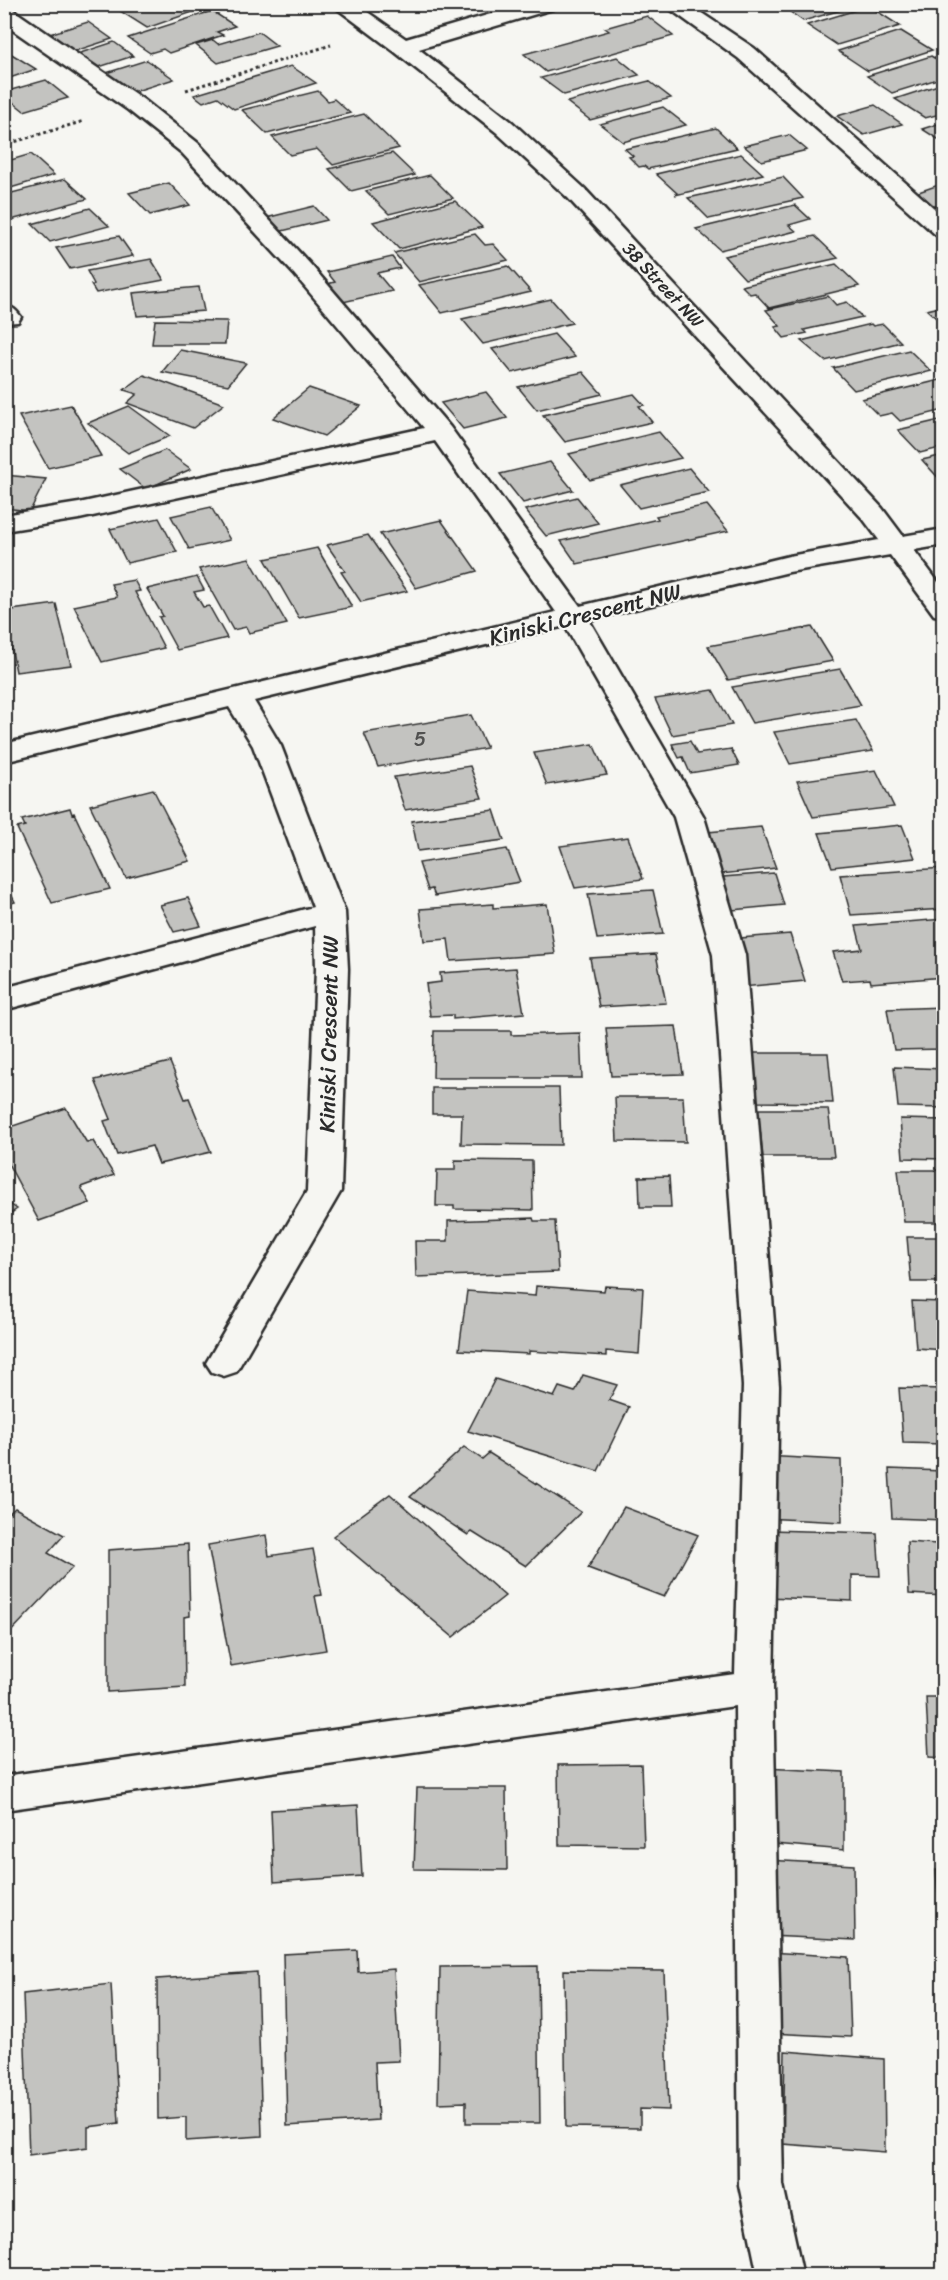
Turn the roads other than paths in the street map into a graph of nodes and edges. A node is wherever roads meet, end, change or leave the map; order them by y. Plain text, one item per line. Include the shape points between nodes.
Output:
1 (342, 4) edge
2 (549, 4) edge
3 (673, 4) edge
4 (4, 14) edge
5 (403, 47) junction
6 (944, 230) edge
7 (441, 432) junction
8 (4, 523) edge
9 (944, 537) edge
10 (897, 545) junction
11 (944, 609) edge
12 (573, 616) junction
13 (238, 698) junction
14 (4, 753) edge
15 (330, 912) junction
16 (4, 999) edge
17 (224, 1363) dead end
18 (754, 1687) junction
19 (4, 1793) edge
20 (781, 2276) edge

1 - 5 street, 38 Street NW
2 - 5 street
3 - 6 street via 746,53
4 - 7 street via 136,105 190,148 303,269
5 - 10 street, 38 Street NW via 504,127 576,193 844,481
7 - 8 street via 79,511
7 - 12 street
9 - 10 street, Kiniski Crescent NW
10 - 11 street, 38 Street NW
10 - 12 street, Kiniski Crescent NW via 789,564
12 - 13 street, Kiniski Crescent NW
12 - 18 street via 689,817 729,955 761,1386
13 - 14 street, Kiniski Crescent NW
13 - 15 street, Kiniski Crescent NW via 267,746
15 - 16 street
15 - 17 street, Kiniski Crescent NW via 332,969 324,1191
18 - 19 street
18 - 20 street via 760,2185

